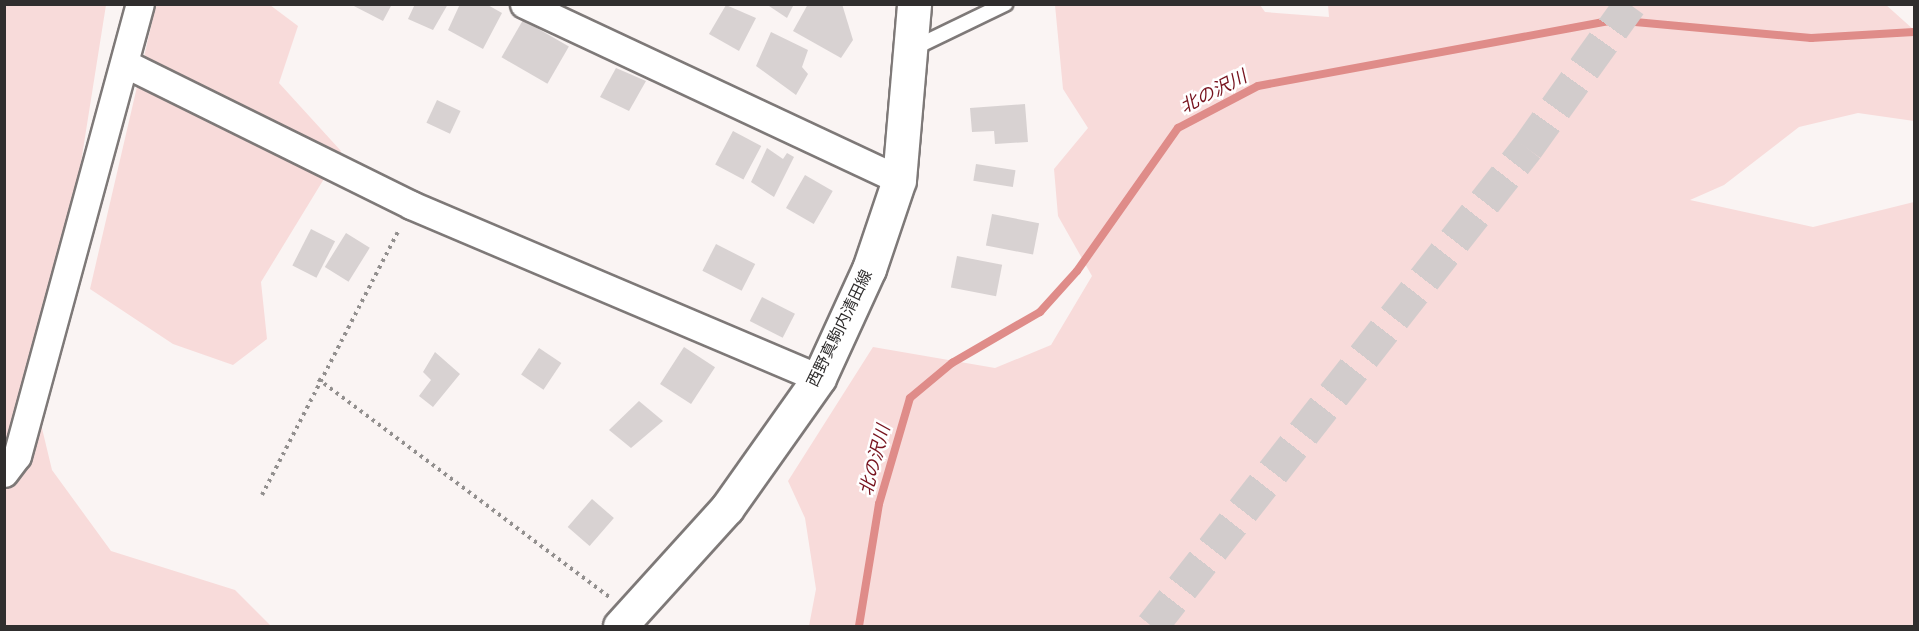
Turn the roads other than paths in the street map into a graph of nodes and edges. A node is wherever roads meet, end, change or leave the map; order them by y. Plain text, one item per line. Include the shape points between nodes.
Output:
1 (140, 4) edge
2 (524, 4) edge
3 (914, 4) edge
4 (1005, 4) edge
5 (558, 12) edge
6 (910, 50) junction
7 (126, 64) junction
8 (899, 180) junction
9 (819, 378) junction
10 (4, 473) edge
11 (626, 620) edge

1 - 7 street
2 - 5 street
3 - 6 main road, 西野真駒内清田線
4 - 6 lane
5 - 8 street
6 - 8 main road, 西野真駒内清田線
7 - 9 street via 411,206
7 - 10 street via 16,456
8 - 9 main road, 西野真駒内清田線 via 869,268
9 - 11 main road, 西野真駒内清田線 via 727,508

